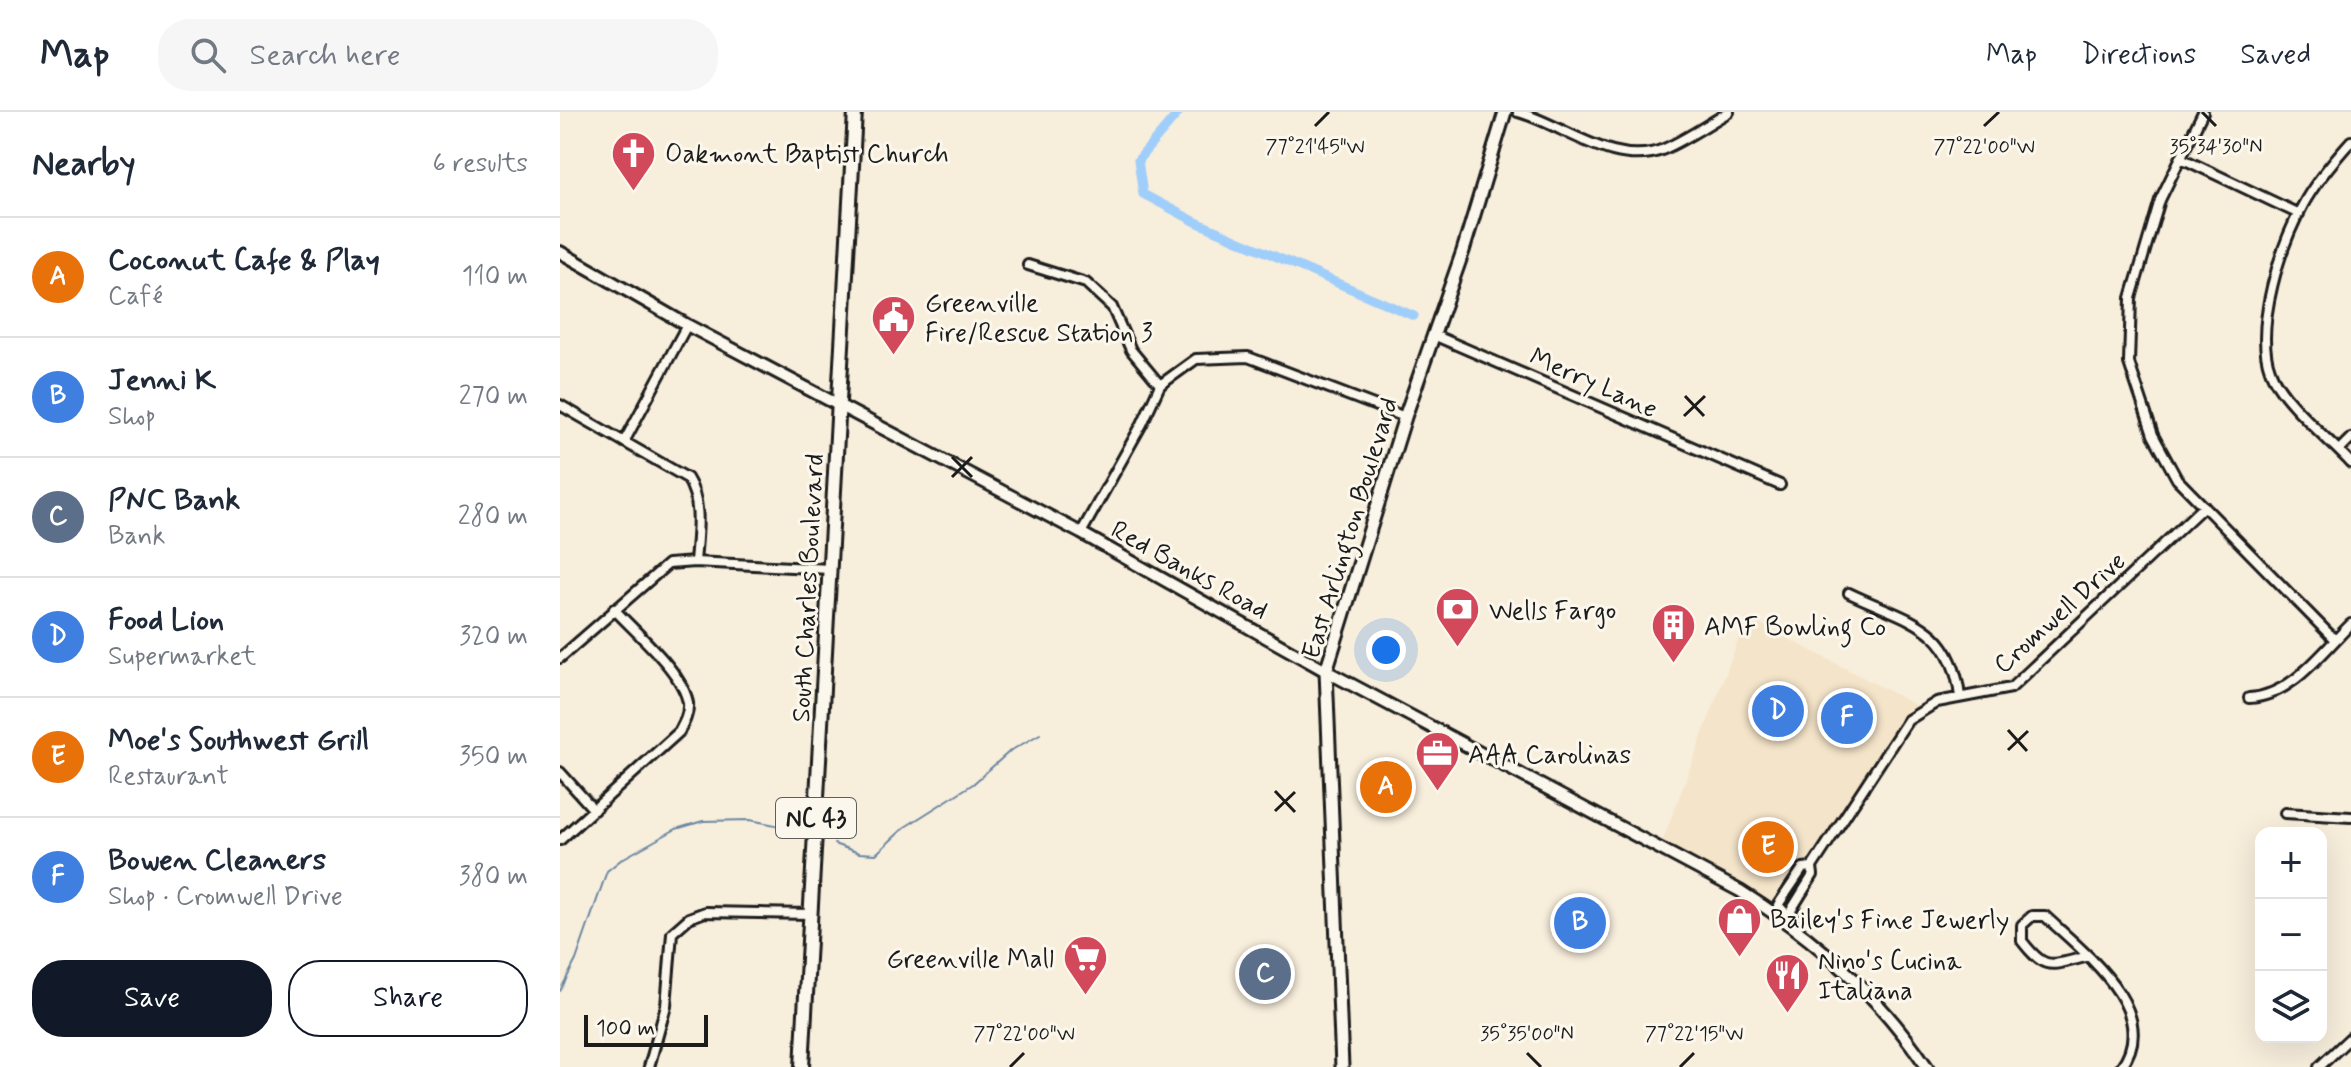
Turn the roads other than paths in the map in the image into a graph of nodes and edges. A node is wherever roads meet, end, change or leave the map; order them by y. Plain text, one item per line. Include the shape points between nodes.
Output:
1 (855, 112) edge
2 (1505, 112) edge
3 (1518, 112) edge
4 (1729, 112) edge
5 (2203, 112) edge
6 (2351, 141) edge
7 (2181, 158) junction
8 (2299, 214) junction
9 (560, 252) edge
10 (1028, 265) dead end
11 (687, 325) junction
12 (1436, 336) junction
13 (1160, 385) junction
14 (839, 403) junction
15 (560, 405) edge
16 (1405, 417) junction
17 (2351, 438) edge
18 (624, 442) junction
19 (2339, 450) junction
20 (2351, 463) edge
21 (1780, 485) dead end
22 (2204, 506) junction
23 (1081, 533) junction
24 (695, 562) junction
25 (830, 569) junction
26 (1849, 593) dead end
27 (614, 609) junction
28 (2351, 624) edge
29 (2335, 640) junction
30 (560, 658) edge
31 (1326, 671) junction
32 (1960, 697) junction
33 (2249, 698) dead end
34 (560, 772) edge
35 (594, 810) junction
36 (2285, 813) dead end
37 (2351, 817) edge
38 (560, 840) edge
39 (812, 914) junction
40 (1798, 928) junction
41 (2086, 957) junction
42 (2351, 1037) edge
43 (2322, 1066) edge
44 (649, 1067) edge
45 (802, 1067) edge
46 (1342, 1067) edge
47 (1927, 1067) edge
48 (2121, 1067) edge

1 - 14 main road, South Charles Boulevard / NC 43
2 - 12 main road, East Arlington Boulevard
3 - 4 street via 1623,154 1664,149
5 - 7 street
6 - 8 street
7 - 8 street
7 - 22 street via 2160,200 2131,298 2129,363 2153,435 2177,479
8 - 19 street via 2263,330 2270,372
9 - 11 street, Red Banks Road
10 - 13 street via 1086,283 1112,307 1131,350
11 - 14 street, Red Banks Road
11 - 18 street
12 - 16 main road, East Arlington Boulevard
12 - 21 street, Merry Lane
13 - 16 street via 1196,359 1248,357
13 - 23 street
14 - 23 street, Red Banks Road
14 - 25 main road, South Charles Boulevard / NC 43
15 - 18 street
16 - 31 main road, East Arlington Boulevard
17 - 19 street
18 - 24 street via 677,469 694,489
19 - 20 street
22 - 29 street
22 - 32 street, Cromwell Drive via 2011,688
23 - 31 street, Red Banks Road
24 - 25 street
24 - 27 street via 660,569
25 - 39 main road, South Charles Boulevard / NC 43
26 - 32 street via 1930,632 1946,646
27 - 30 street
27 - 35 street via 672,672 688,703 679,732
28 - 29 street
29 - 33 street via 2288,686 2266,697
31 - 40 street, Red Banks Road via 1595,812
31 - 46 main road, East Arlington Boulevard
32 - 40 street, Cromwell Drive via 1937,702 1908,720 1812,867 1803,868 1778,905
34 - 35 street
35 - 38 street
36 - 37 street
39 - 44 street via 705,912 672,933 666,1006
39 - 45 main road, South Charles Boulevard / NC 43
40 - 47 street, Red Banks Road via 1879,1003
41 - 41 street via 2045,916 2032,916 2022,925 2022,941 2041,964
41 - 48 street via 2129,1005 2132,1047
42 - 43 street

